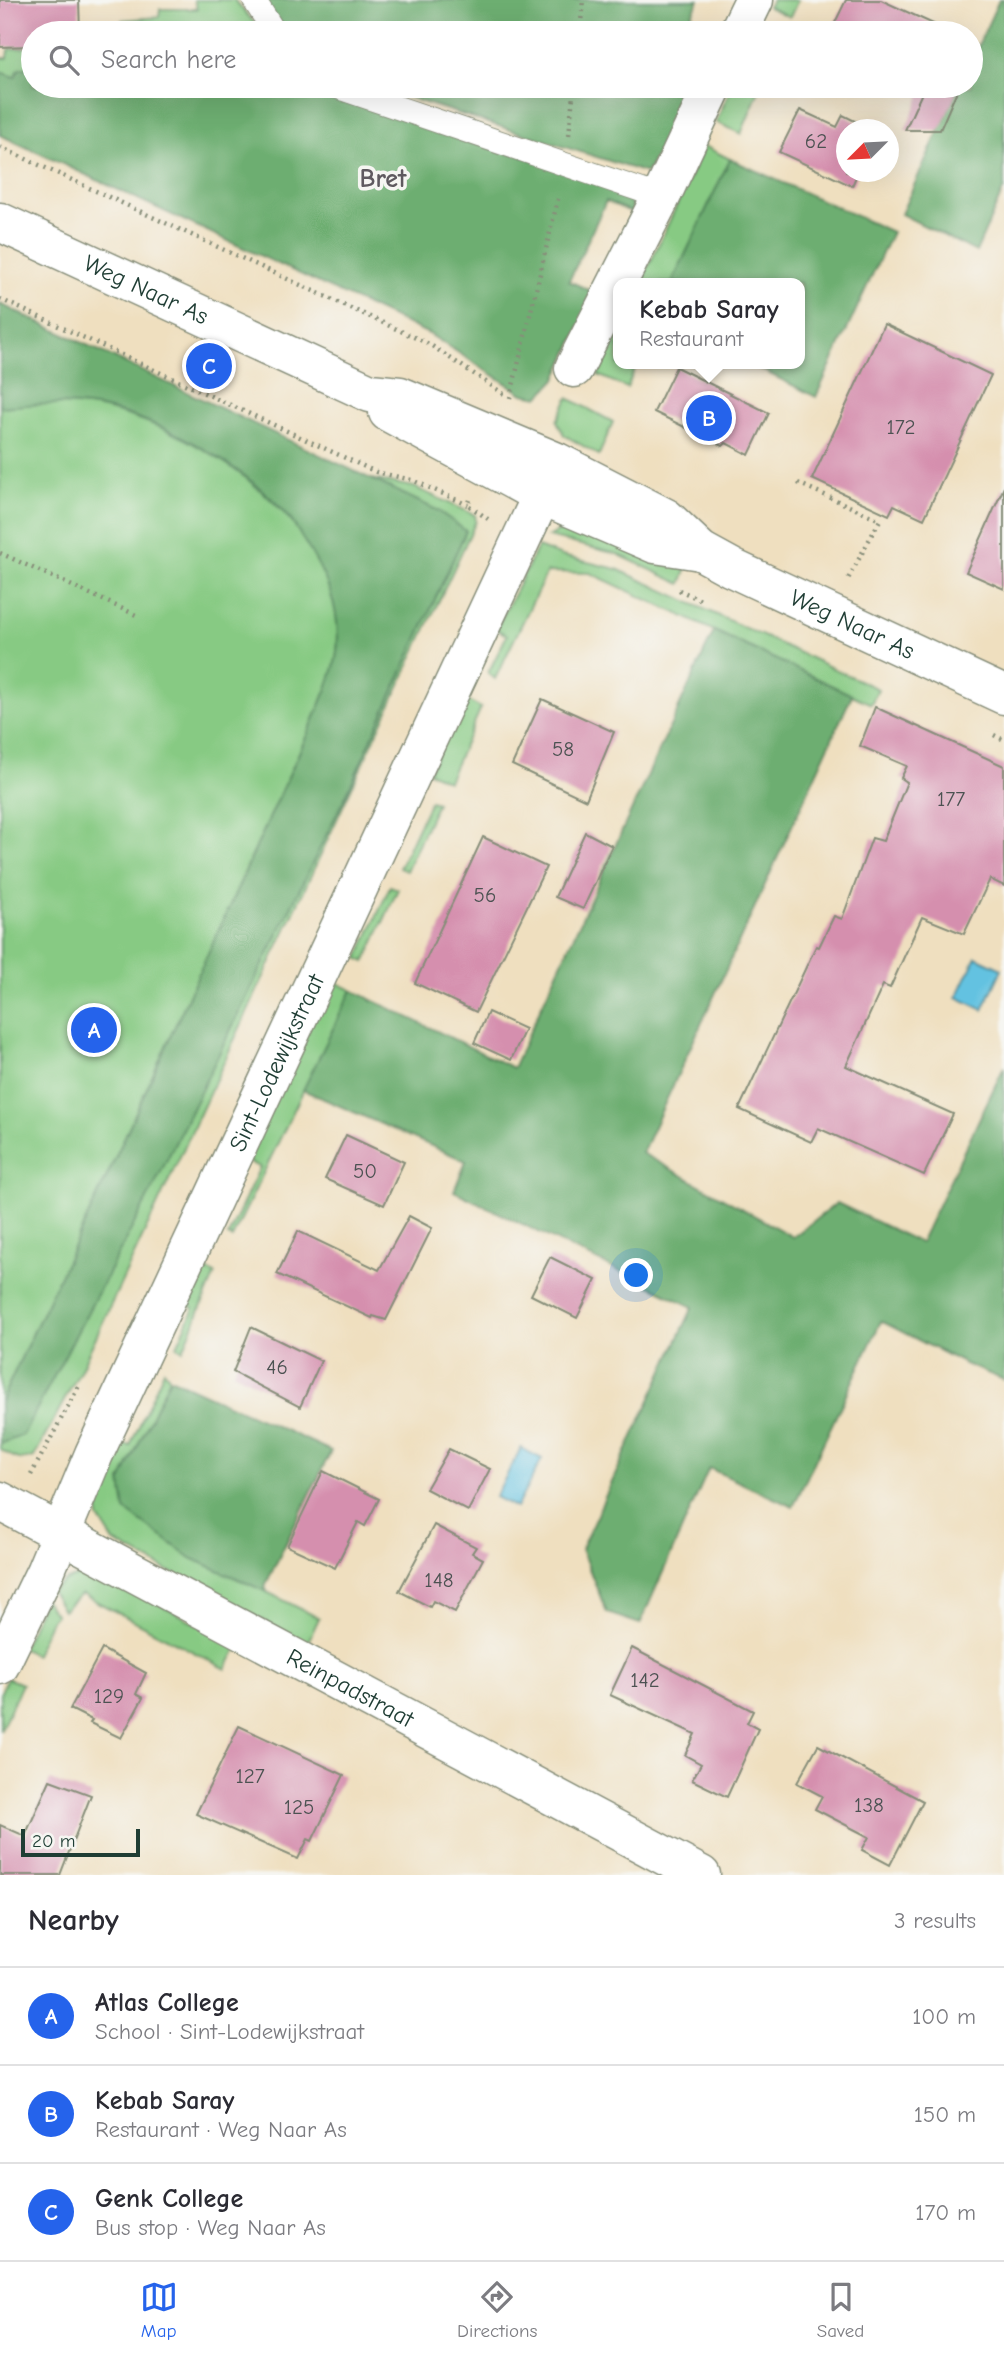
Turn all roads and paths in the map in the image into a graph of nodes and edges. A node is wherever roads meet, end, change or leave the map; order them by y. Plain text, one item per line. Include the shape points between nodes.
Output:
1 (254, 0) edge
2 (583, 0) edge
3 (754, 0) edge
4 (267, 21) edge
5 (581, 21) edge
6 (744, 21) edge
7 (369, 98) edge
8 (707, 98) edge
9 (0, 147) edge
10 (661, 197) junction
11 (0, 222) edge
12 (542, 269) dead end
13 (620, 278) edge
14 (613, 291) edge
15 (0, 299) edge
16 (574, 368) dead end
17 (510, 398) junction
18 (514, 404) dead end
19 (549, 478) junction
20 (798, 483) dead end
21 (468, 505) dead end
22 (0, 553) edge
23 (853, 570) dead end
24 (136, 615) dead end
25 (1004, 695) edge
26 (0, 1501) edge
27 (61, 1534) junction
28 (0, 1665) edge
29 (701, 1875) edge

1 - 4 lane
2 - 5 path
3 - 6 street
7 - 10 lane
8 - 10 street
9 - 17 path via 429,344
10 - 13 street
11 - 19 street, Weg Naar As via 370,393 400,396
12 - 17 path
14 - 16 street
15 - 21 path via 376,472 412,480
17 - 18 path
19 - 25 street, Weg Naar As via 666,518 701,551 732,568
19 - 27 street, Sint-Lodewijkstraat via 94,1454
20 - 23 path via 880,520
22 - 24 path
26 - 27 street, Reinpadstraat
27 - 28 street, Sint-Lodewijkstraat
27 - 29 street, Reinpadstraat

